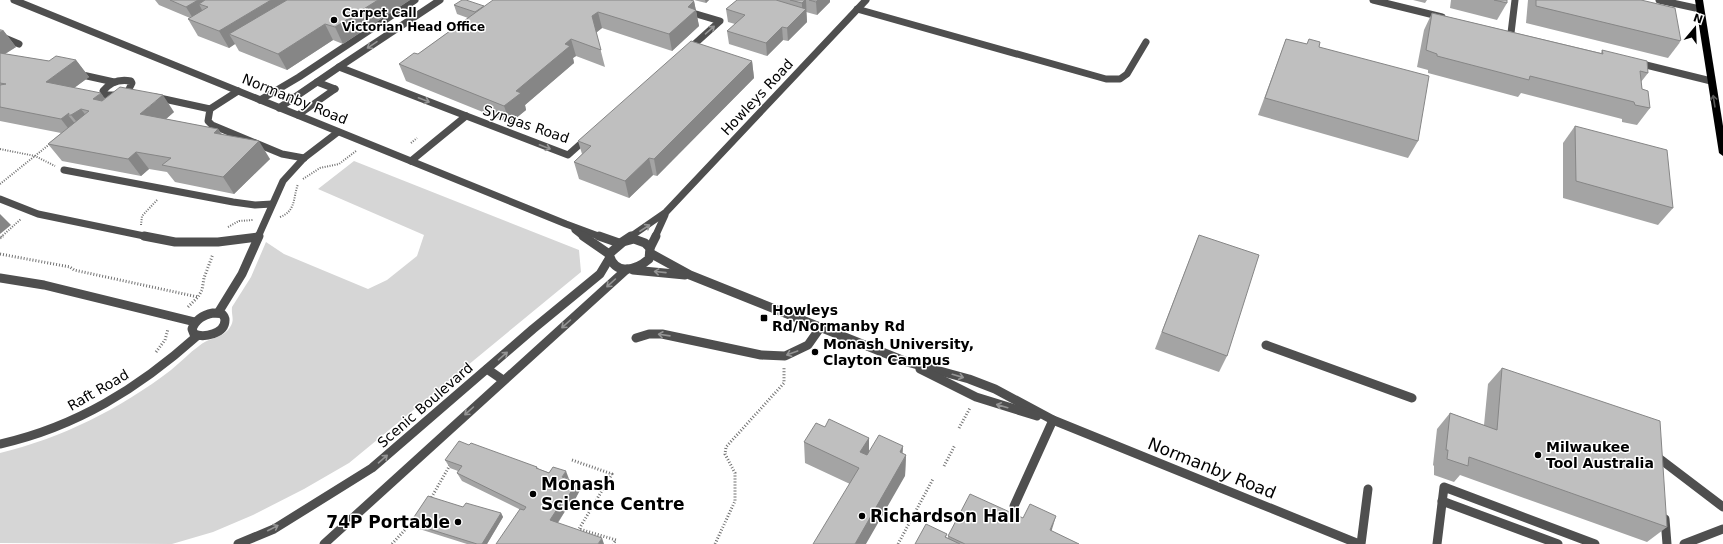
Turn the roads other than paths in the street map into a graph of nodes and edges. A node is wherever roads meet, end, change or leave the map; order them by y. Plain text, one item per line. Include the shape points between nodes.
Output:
1 (14, 0) edge
2 (415, 0) edge
3 (440, 0) edge
4 (866, 0) edge
5 (1373, 0) edge
6 (1515, 0) edge
7 (1659, 0) edge
8 (1699, 0) edge
9 (678, 9) edge
10 (857, 9) junction
11 (1700, 9) junction
12 (1449, 18) edge
13 (1503, 31) edge
14 (1511, 33) junction
15 (1518, 35) edge
16 (0, 36) edge
17 (1146, 42) dead end
18 (19, 44) dead end
19 (685, 52) edge
20 (1634, 63) edge
21 (340, 67) junction
22 (70, 72) edge
23 (1711, 81) junction
24 (114, 82) junction
25 (317, 82) junction
26 (128, 90) junction
27 (238, 91) junction
28 (136, 92) edge
29 (150, 96) edge
30 (260, 100) junction
31 (279, 108) junction
32 (210, 109) junction
33 (298, 115) junction
34 (466, 116) junction
35 (338, 132) junction
36 (591, 135) edge
37 (1723, 153) edge
38 (304, 158) junction
39 (410, 161) junction
40 (64, 170) road end
41 (0, 199) edge
42 (272, 204) junction
43 (666, 212) junction
44 (566, 224) junction
45 (258, 238) junction
46 (620, 242) junction
47 (650, 251) junction
48 (609, 256) junction
49 (628, 269) junction
50 (690, 275) junction
51 (0, 278) edge
52 (218, 313) junction
53 (195, 322) junction
54 (820, 328) junction
55 (197, 336) junction
56 (636, 338) dead end
57 (1266, 345) dead end
58 (907, 362) junction
59 (487, 370) junction
60 (503, 380) junction
61 (1412, 398) dead end
62 (1053, 420) junction
63 (0, 444) edge
64 (1661, 474) edge
65 (1368, 489) dead end
66 (1442, 501) junction
67 (1014, 506) dead end
68 (1723, 507) edge
69 (1664, 513) edge
70 (1723, 529) edge
71 (238, 544) edge
72 (324, 544) edge
73 (1360, 544) edge
74 (1437, 544) edge
75 (1558, 544) edge
76 (1595, 544) edge
77 (1667, 544) edge
78 (1684, 544) edge

1 - 27 street, Normanby Road
2 - 30 street
3 -> 21 street
4 - 10 street, Howleys Road
5 - 12 street
6 - 14 street
7 - 11 street
8 - 11 main road
19 -> 9 street via 720,22
10 - 17 street via 1106,79 1120,79 1127,74
10 - 43 street, Howleys Road
11 - 23 main road
13 - 14 street
14 - 15 street
16 - 18 street
20 - 23 street
21 - 25 street
21 -> 34 street, Syngas Road
22 - 24 street
37 -> 23 main road
24 - 26 street via 131,82 132,86
24 - 26 street via 103,91 106,95 114,96
25 - 31 street
25 - 33 street via 335,89
26 - 28 street
27 - 30 street, Normanby Road
27 - 32 street
29 - 32 street
30 - 31 street, Normanby Road
31 - 33 street, Normanby Road
32 - 38 street via 208,121 212,126 282,154
33 - 35 street, Normanby Road
34 -> 36 street, Syngas Road via 568,155
34 - 39 street, Syngas Road
35 - 38 street
35 - 39 street, Normanby Road
38 - 42 street via 284,181
39 - 44 street, Normanby Road
40 - 42 street via 233,202
41 - 45 street via 31,211 175,242 218,242
42 - 45 street
46 -> 43 street, Howleys Road
43 - 47 street, Howleys Road
44 - 46 street, Normanby Road
44 - 48 street, Normanby Road
45 - 52 street via 232,292
46 - 47 street via 642,241
46 - 48 street
47 - 49 street via 648,259 641,265
47 - 50 street, Normanby Road
48 - 49 street via 611,264
59 -> 48 street, Scenic Boulevard via 600,274
50 -> 49 street, Normanby Road
49 -> 60 street
50 - 54 street, Normanby Road
51 - 53 street via 44,285
52 - 53 street via 203,316
52 - 55 street, Raft Road via 226,320 222,327 212,334
53 - 55 street via 192,329
54 -> 56 street via 808,345 785,356 761,355 662,334
54 - 58 street, Normanby Road
55 - 63 street, Raft Road via 160,368 116,398 56,428
57 - 61 street
58 -> 62 street, Normanby Road via 995,389
62 -> 58 street, Normanby Road via 962,392
59 - 60 street
71 -> 59 street, Scenic Boulevard via 274,529 372,468
60 -> 72 street
62 - 67 street
62 - 73 street, Normanby Road
64 - 68 street via 1660,455
65 - 73 street
66 - 74 street
66 - 75 street
66 - 76 street via 1444,487
69 - 77 street
70 - 78 street

